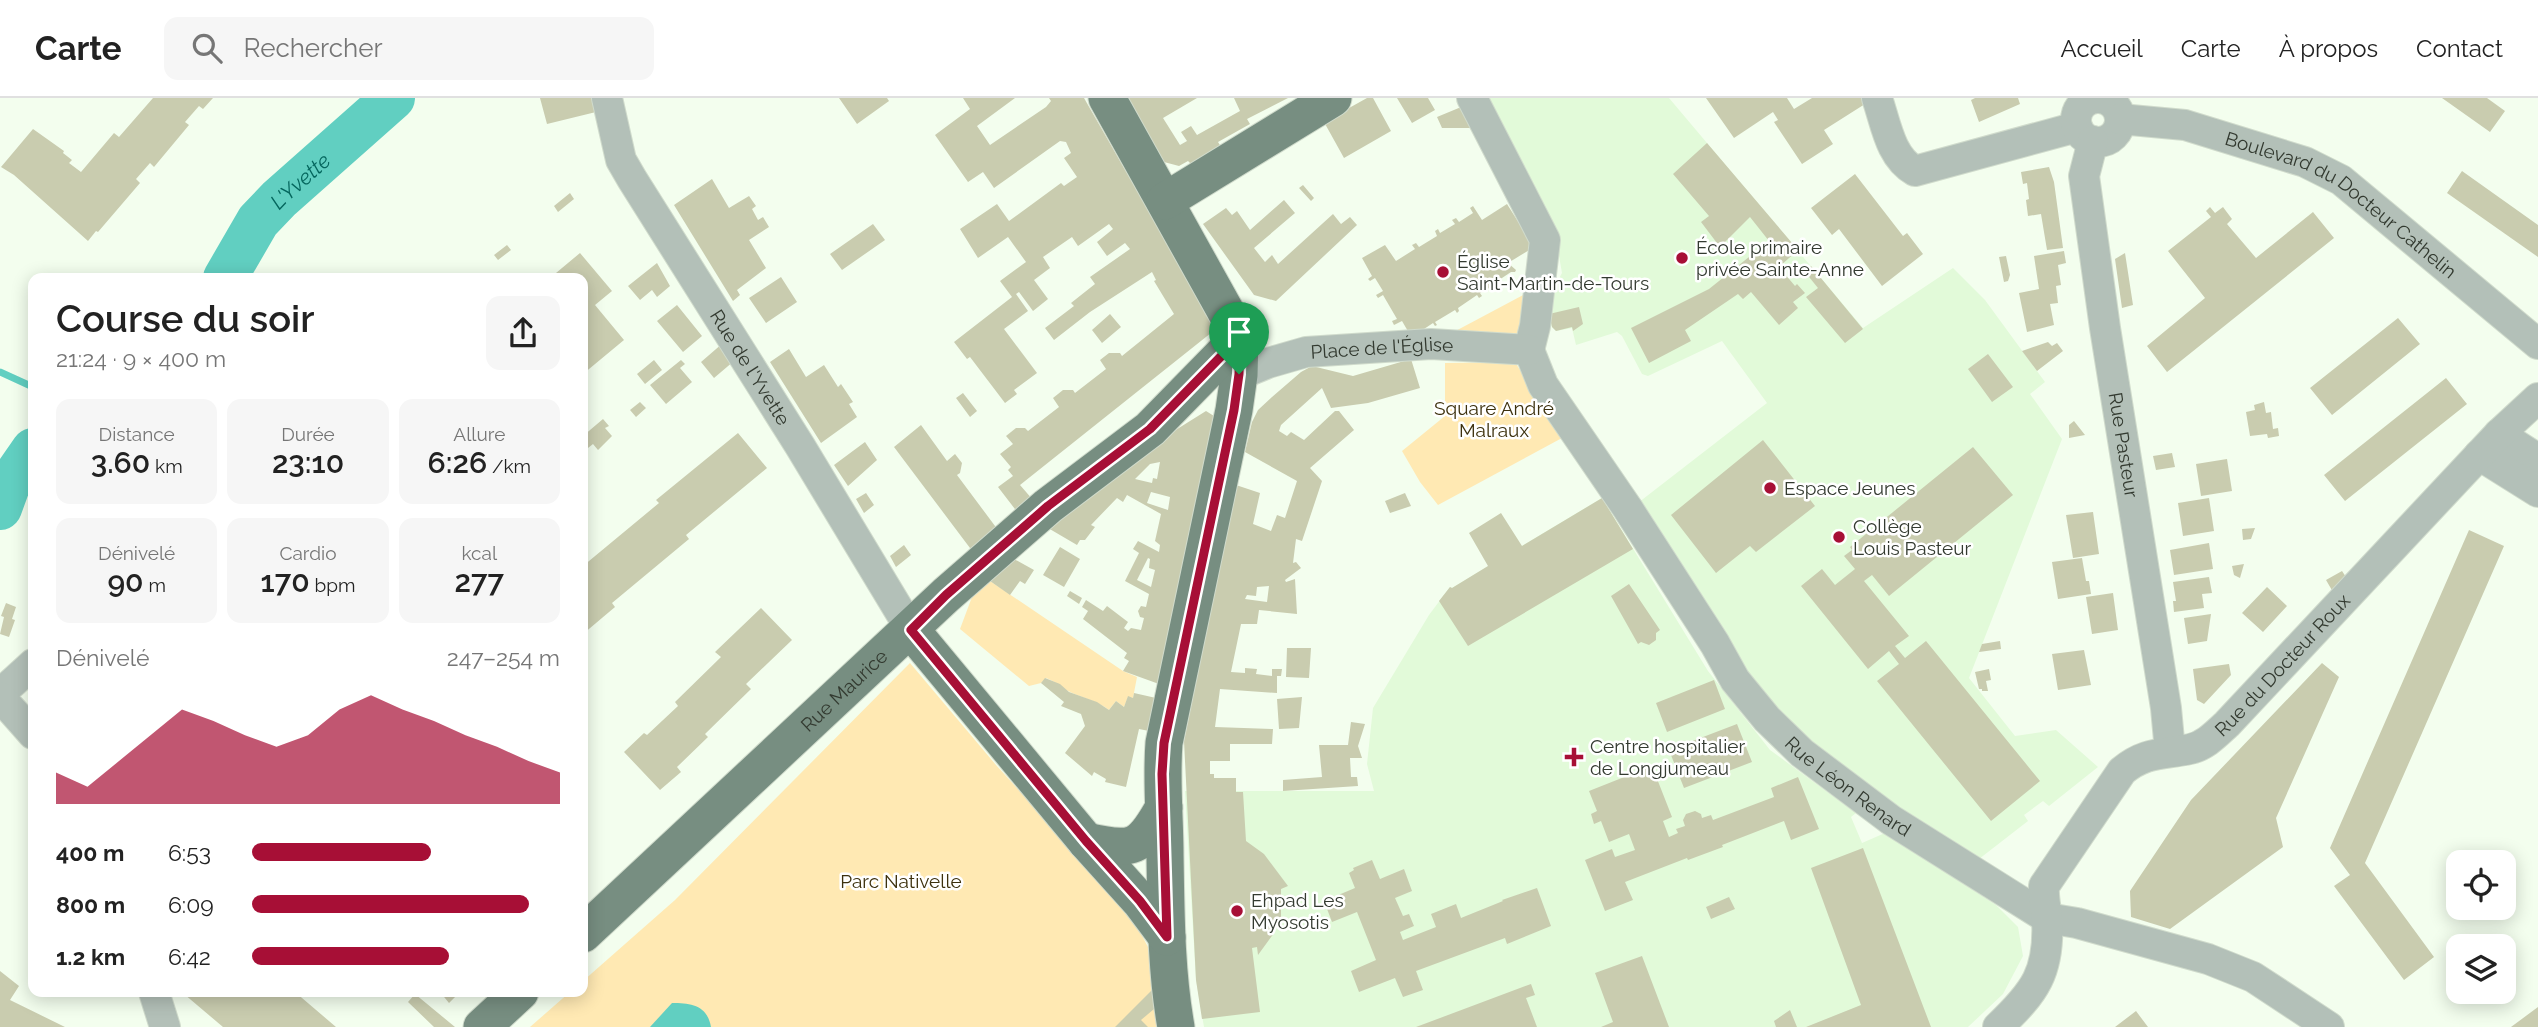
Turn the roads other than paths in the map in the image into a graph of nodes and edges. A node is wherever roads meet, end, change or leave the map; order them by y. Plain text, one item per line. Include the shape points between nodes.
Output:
1 (607, 98) edge
2 (1107, 98) edge
3 (1333, 98) edge
4 (1472, 98) edge
5 (1877, 98) edge
6 (2082, 118) edge
7 (1165, 201) junction
8 (1240, 337) junction
9 (2538, 344) edge
10 (1529, 351) junction
11 (1237, 392) junction
12 (2538, 398) edge
13 (1177, 401) junction
14 (2499, 433) junction
15 (2479, 456) junction
16 (2538, 459) edge
17 (2538, 492) edge
18 (911, 630) junction
19 (28, 669) edge
20 (0, 696) edge
21 (28, 728) edge
22 (2170, 751) junction
23 (1164, 807) junction
24 (1086, 841) junction
25 (2047, 918) junction
26 (588, 929) edge
27 (1167, 937) junction
28 (156, 997) edge
29 (515, 997) edge
30 (165, 1027) edge
31 (482, 1027) edge
32 (1176, 1027) edge
33 (1998, 1027) edge
34 (2329, 1027) edge

1 - 18 street, Rue de l'Yvette via 621,160
2 - 7 main road
3 - 7 main road
4 - 10 street via 1545,240
5 - 6 street via 1896,154 1915,171
6 - 9 street, Boulevard du Docteur Cathelin via 2089,100 2106,99 2120,119 2185,125 2305,162 2340,180
6 - 22 street, Rue Pasteur via 2084,176 2105,328
7 - 8 main road
8 - 11 main road
8 - 13 main road, Rue Maurice
10 - 11 street, Place de l'Église via 1431,344 1306,352 1268,363
10 - 25 street, Rue Léon Renard via 1543,385 1735,680 1767,719 1802,753 1891,820
11 - 13 main road, Rue Maurice via 1224,398 1210,391
11 - 23 main road via 1164,743
12 - 14 street, Rue du Docteur Roux
13 - 18 main road, Rue Maurice via 1150,429 1048,506
14 - 15 street, Rue du Docteur Roux
14 - 16 street
15 - 17 street
15 - 22 street, Rue du Docteur Roux via 2227,724 2192,749
18 - 24 main road
18 - 26 main road, Rue Maurice
19 - 20 street
20 - 21 street
22 - 25 street, Rue du Docteur Roux via 2148,755 2122,771 2043,886
23 - 24 main road via 1139,842 1121,848
23 - 27 main road
24 - 27 main road
25 - 33 street, Rue du Docteur Roux via 2046,954 2032,993
25 - 34 street, Rue Léon Renard via 2197,956 2253,977
27 - 32 main road
28 - 30 street
29 - 31 main road

